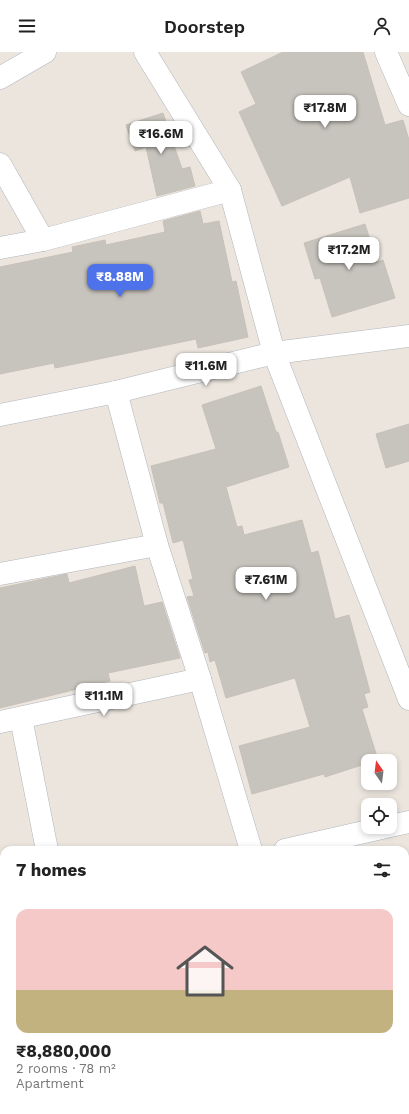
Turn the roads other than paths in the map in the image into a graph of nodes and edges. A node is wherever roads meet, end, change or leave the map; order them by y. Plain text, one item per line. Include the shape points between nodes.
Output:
1 (45, 52) edge
2 (144, 52) edge
3 (386, 52) edge
4 (0, 78) edge
5 (409, 105) edge
6 (0, 164) edge
7 (230, 190) junction
8 (43, 240) junction
9 (0, 248) edge
10 (409, 336) edge
11 (274, 353) junction
12 (116, 392) junction
13 (0, 415) edge
14 (157, 545) junction
15 (1, 571) edge
16 (200, 679) junction
17 (409, 699) edge
18 (21, 718) junction
19 (0, 722) edge
20 (409, 822) edge
21 (397, 825) edge
22 (361, 833) edge
23 (46, 846) edge
24 (250, 846) edge
25 (303, 846) edge

1 - 4 street
2 - 7 street
3 - 5 street
6 - 8 street
7 - 8 street
7 - 11 street
8 - 9 street
10 - 11 street
11 - 12 street
11 - 17 street
12 - 13 street
12 - 14 street
14 - 15 street
14 - 16 street
16 - 18 street
16 - 24 street
18 - 19 street
18 - 23 street
20 - 21 street
22 - 25 street

